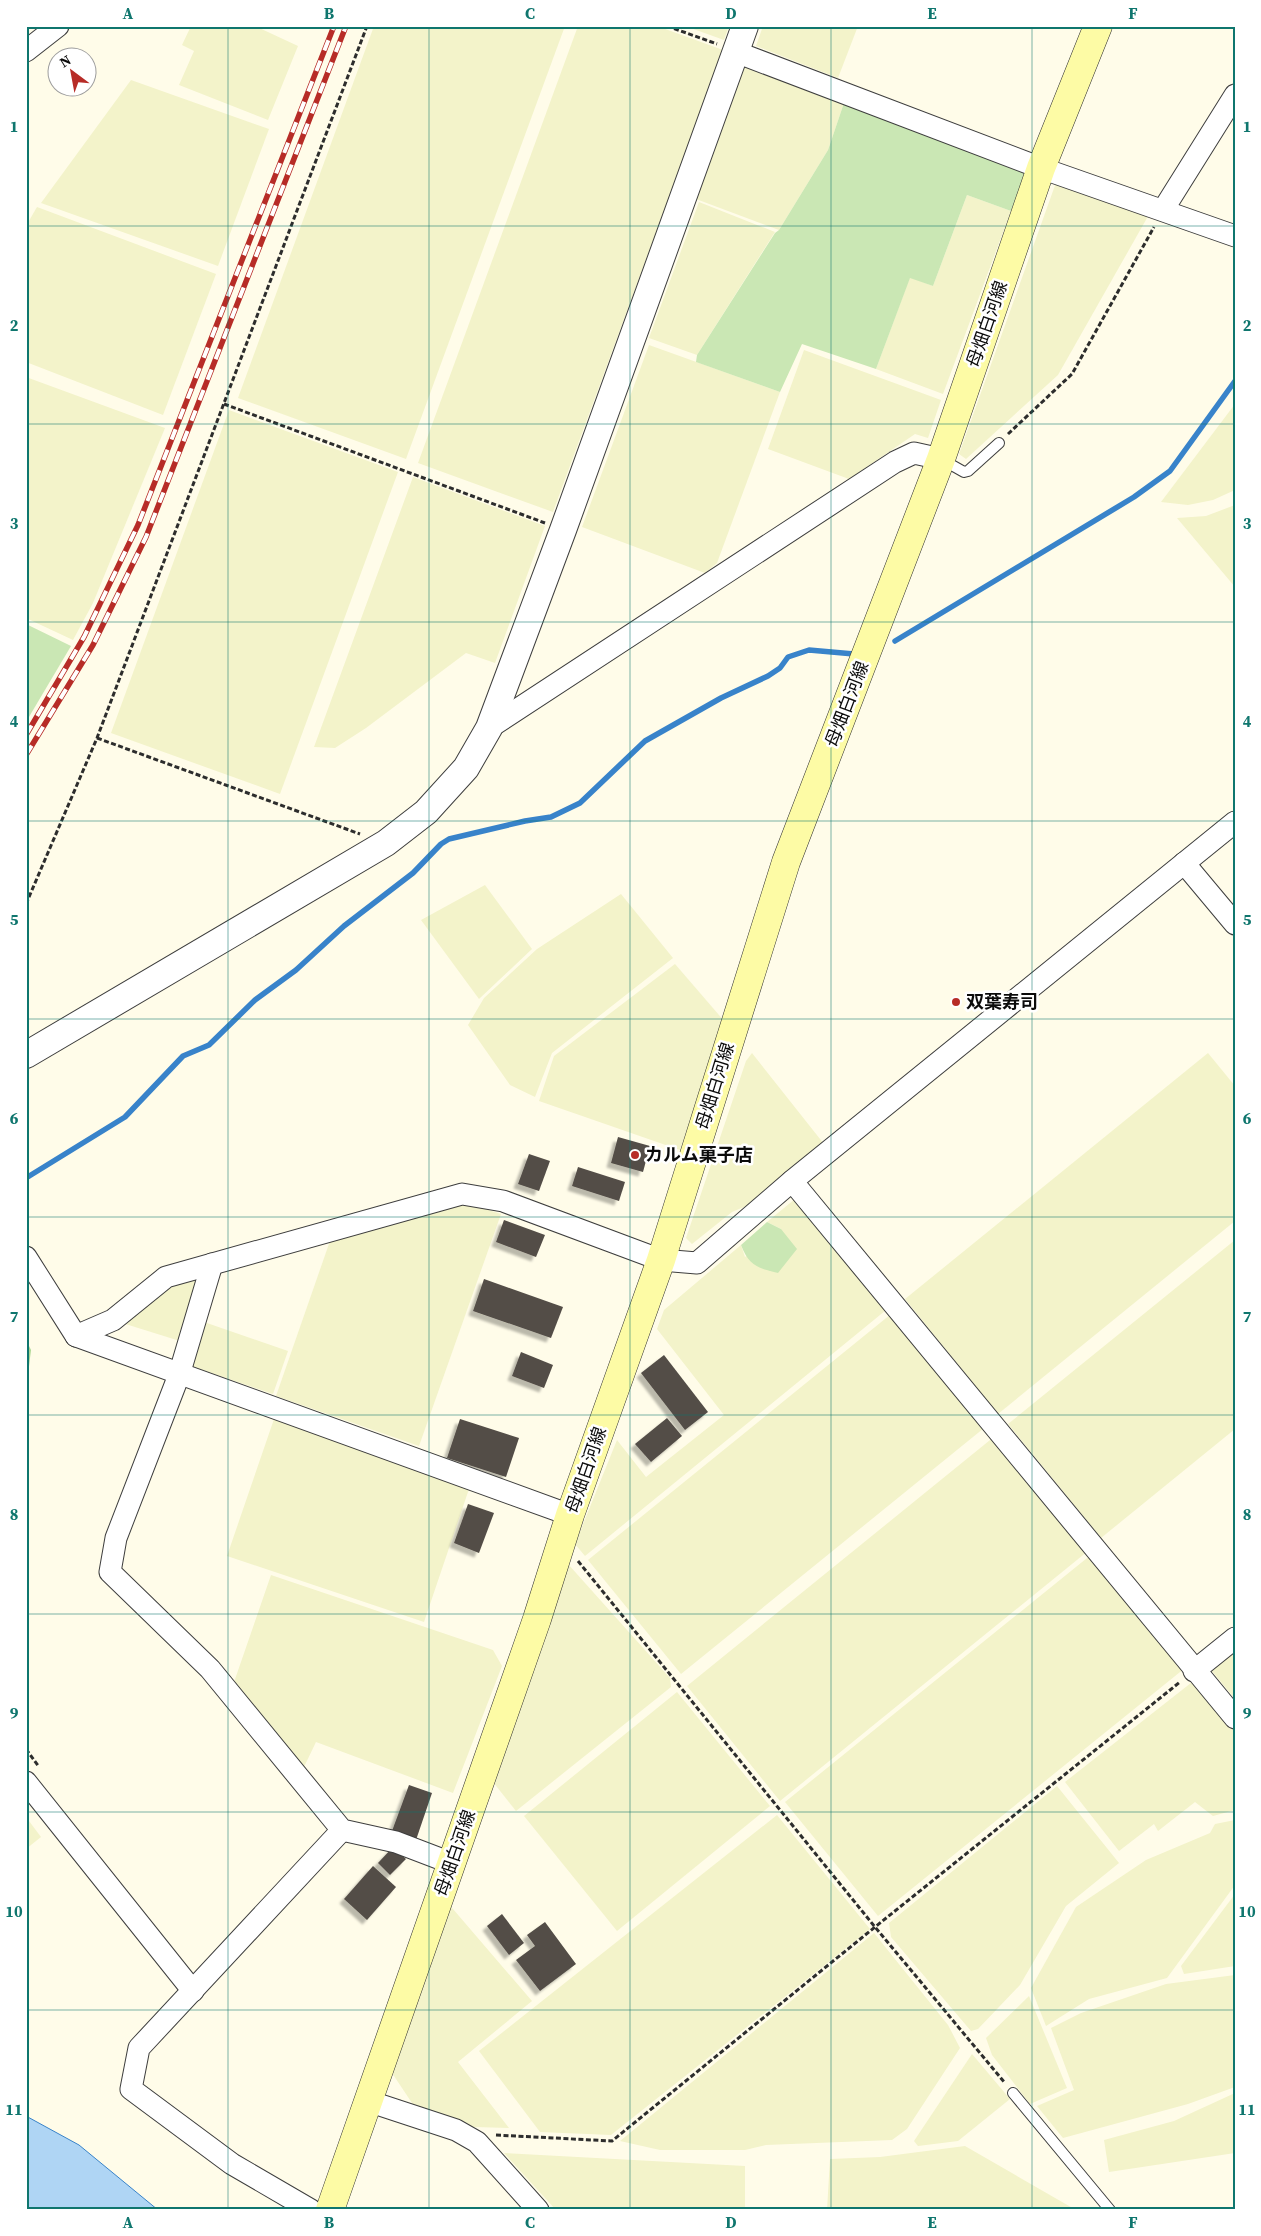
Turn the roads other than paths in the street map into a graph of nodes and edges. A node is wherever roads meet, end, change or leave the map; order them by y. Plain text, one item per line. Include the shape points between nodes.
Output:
1 (58, 26) edge
2 (746, 26) edge
3 (1098, 26) edge
4 (26, 51) edge
5 (736, 52) junction
6 (1235, 95) edge
7 (1041, 168) junction
8 (1163, 210) junction
9 (1235, 236) edge
10 (999, 443) road end
11 (940, 459) junction
12 (489, 728) junction
13 (1235, 822) edge
14 (1184, 863) junction
15 (1235, 924) edge
16 (26, 1055) edge
17 (792, 1181) junction
18 (26, 1257) edge
19 (661, 1260) junction
20 (212, 1264) junction
21 (76, 1336) junction
22 (179, 1374) junction
23 (570, 1515) junction
24 (1235, 1638) edge
25 (1194, 1671) junction
26 (1235, 1718) edge
27 (26, 1782) edge
28 (342, 1830) junction
29 (451, 1863) junction
30 (193, 1991) junction
31 (1013, 2093) road end
32 (368, 2101) junction
33 (311, 2210) edge
34 (330, 2210) edge
35 (538, 2210) edge
36 (1110, 2210) edge

1 - 4 street
2 - 5 street
3 - 7 main road, 母畑白河線
5 - 7 street
5 - 12 street
6 - 8 street
7 - 8 street
7 - 11 main road, 母畑白河線
8 - 9 street
10 - 11 lane via 968,471
11 - 12 street via 914,453 895,462
11 - 19 main road, 母畑白河線 via 786,862
12 - 16 street via 466,768 426,812 386,843
13 - 14 street
14 - 15 street
14 - 17 street
17 - 19 street via 696,1263
17 - 25 street
18 - 21 street
19 - 20 street via 503,1201 462,1194
19 - 23 main road, 母畑白河線
20 - 21 street via 166,1277 113,1320
20 - 22 street
21 - 22 street
22 - 23 street
22 - 28 street via 116,1538 110,1572 210,1668
23 - 29 main road, 母畑白河線
24 - 25 street
25 - 26 street
27 - 30 street
28 - 29 street via 396,1842
28 - 30 street
29 - 32 main road, 母畑白河線
30 - 33 street via 139,2048 131,2089 232,2164
31 - 36 lane
32 - 34 main road, 母畑白河線
32 - 35 street via 456,2130 477,2142

